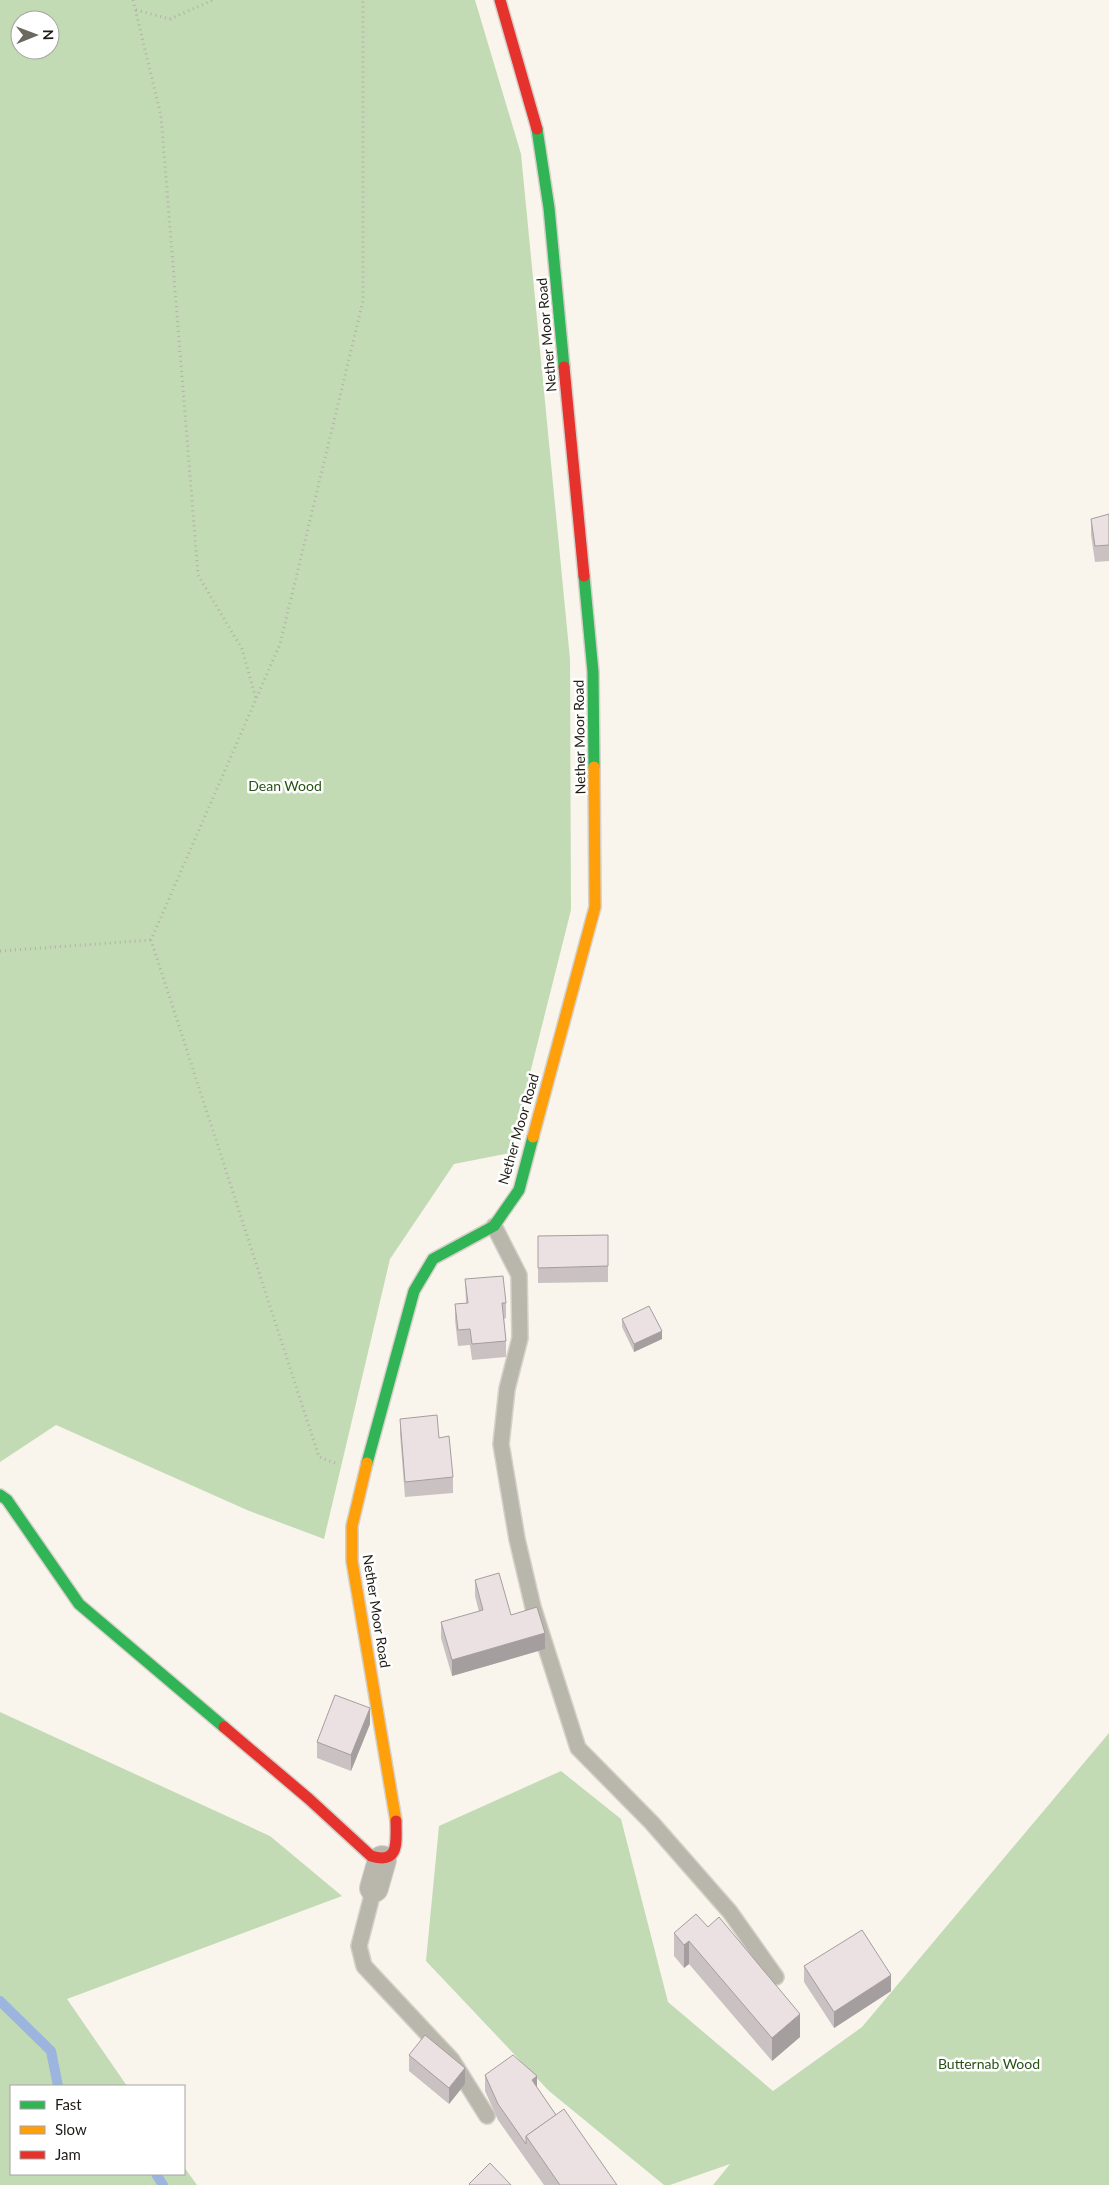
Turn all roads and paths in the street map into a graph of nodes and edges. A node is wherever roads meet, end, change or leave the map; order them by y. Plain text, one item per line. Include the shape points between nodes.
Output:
1 (133, 0) edge
2 (213, 0) edge
3 (363, 0) edge
4 (500, 0) edge
5 (136, 10) junction
6 (256, 700) junction
7 (151, 940) junction
8 (0, 951) edge
9 (494, 1226) junction
10 (364, 1473) junction
11 (0, 1495) edge
12 (382, 1860) junction
13 (374, 1888) joint
14 (776, 1977) dead end
15 (487, 2116) dead end

1 - 5 path
2 - 5 path via 170,19
3 - 6 path via 363,301 280,644
4 - 9 street, Nether Moor Road via 535,118 549,208 593,672 595,907 519,1190
5 - 6 path via 162,116 198,575 242,649
6 - 7 path
7 - 8 path
7 - 10 path via 319,1457
9 - 10 street, Nether Moor Road via 433,1259 414,1291
9 - 14 lane via 519,1275 520,1338 507,1389 501,1444 533,1607 578,1748 652,1824 730,1912
10 - 12 street, Nether Moor Road via 352,1526 352,1561 396,1821 394,1853 389,1859
11 - 12 street via 7,1500 80,1604 309,1798 371,1856
12 - 13 street
13 - 15 lane via 359,1946 364,1966 452,2060

